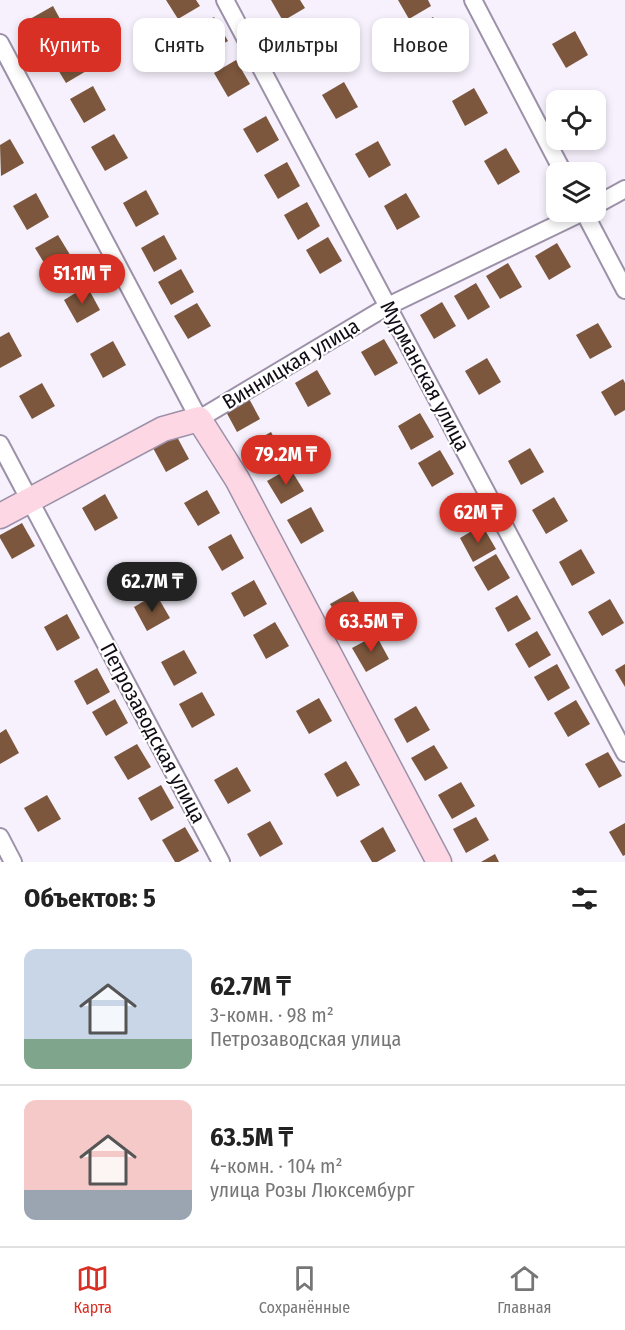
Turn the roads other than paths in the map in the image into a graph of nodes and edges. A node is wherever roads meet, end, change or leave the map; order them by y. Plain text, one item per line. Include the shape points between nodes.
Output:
1 (225, 0) edge
2 (473, 0) edge
3 (0, 43) edge
4 (558, 162) edge
5 (625, 189) edge
6 (606, 199) edge
7 (562, 222) edge
8 (588, 222) edge
9 (625, 290) edge
10 (388, 306) junction
11 (199, 419) junction
12 (0, 444) edge
13 (29, 500) junction
14 (0, 516) edge
15 (625, 753) edge
16 (0, 837) edge
17 (13, 862) edge
18 (221, 862) edge
19 (439, 862) edge

1 - 10 street, Мурманская улица
2 - 4 street
3 - 11 street
5 - 6 street
7 - 10 street, Винницкая улица
8 - 9 street
10 - 11 street, Винницкая улица
10 - 15 street, Мурманская улица
11 - 13 main road, Винницкая улица via 163,429
11 - 19 main road via 237,479
12 - 13 street, Петрозаводская улица
13 - 14 main road, Винницкая улица
13 - 18 street, Петрозаводская улица
16 - 17 street

